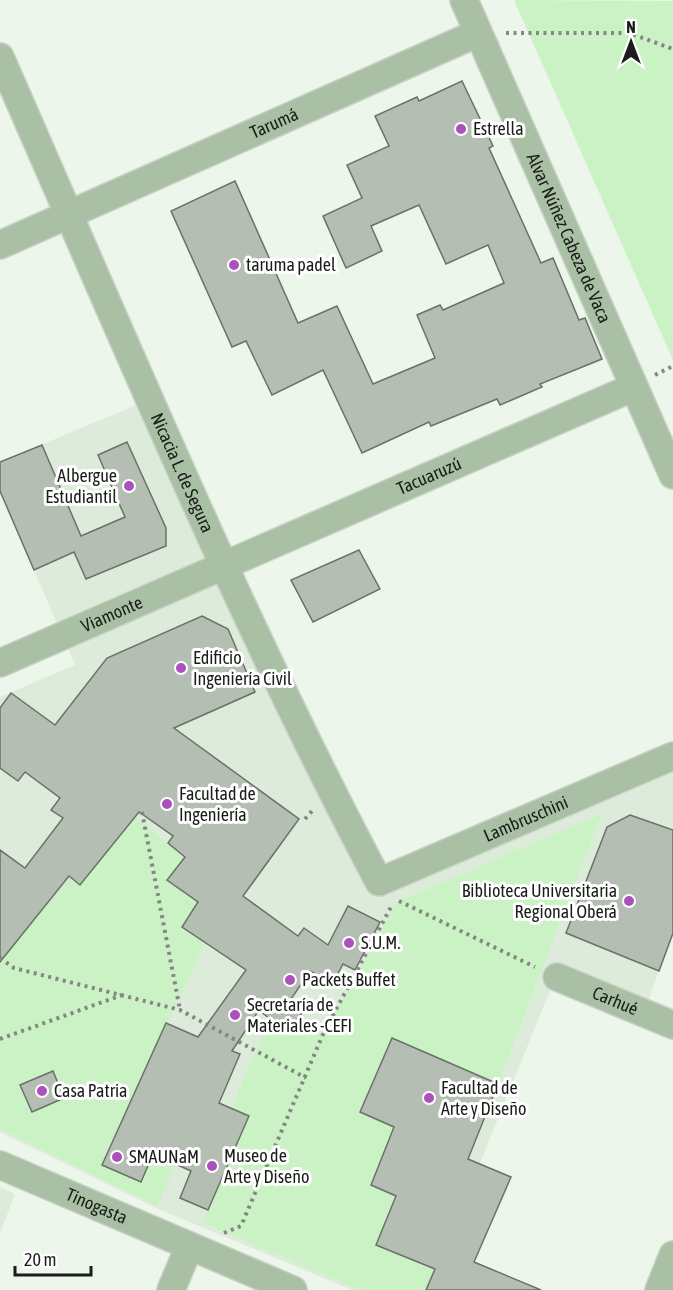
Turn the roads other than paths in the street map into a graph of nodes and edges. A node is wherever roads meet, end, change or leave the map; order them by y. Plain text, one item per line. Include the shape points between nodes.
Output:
1 (464, 0) edge
2 (478, 33) junction
3 (0, 57) edge
4 (69, 214) junction
5 (0, 244) edge
6 (634, 387) junction
7 (673, 475) edge
8 (223, 566) junction
9 (0, 663) edge
10 (673, 756) edge
11 (379, 882) joint
12 (557, 977) road end
13 (673, 1025) edge
14 (0, 1165) edge
15 (189, 1247) junction
16 (673, 1255) edge
17 (171, 1290) edge
18 (293, 1290) edge
19 (658, 1290) edge

1 - 2 street, Alvar Núñez Cabeza de Vaca
2 - 4 street, Tarumá
2 - 6 street, Alvar Núñez Cabeza de Vaca
3 - 4 street, Nicacia L. de Segura
4 - 5 street, Tarumá
4 - 8 street, Nicacia L. de Segura
6 - 7 street, Alvar Núñez Cabeza de Vaca
6 - 8 street, Tacuaruzú
8 - 9 street, Viamonte
8 - 11 street, Nicacia L. de Segura via 330,790
10 - 11 street, Lambruschini
12 - 13 street, Carhué
14 - 15 street, Tinogasta
15 - 17 street
15 - 18 street, Tinogasta
16 - 19 street

